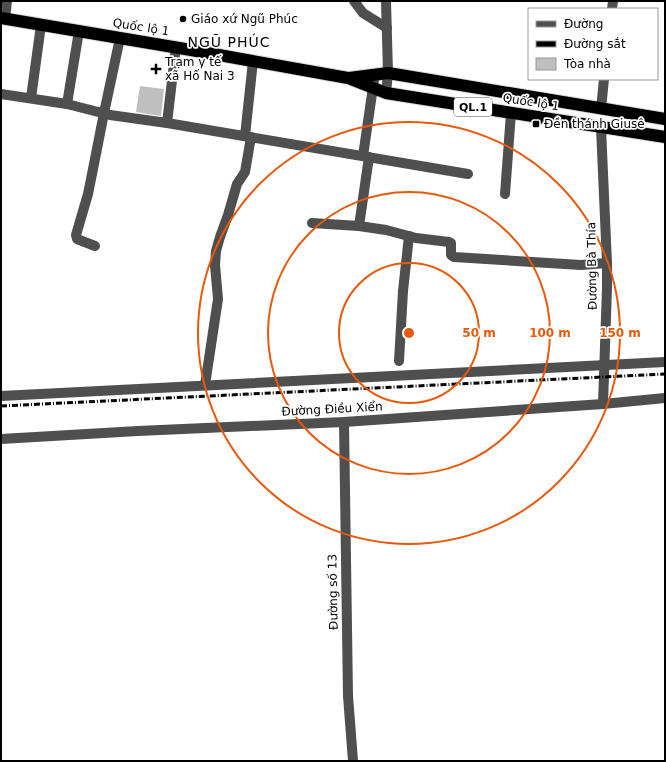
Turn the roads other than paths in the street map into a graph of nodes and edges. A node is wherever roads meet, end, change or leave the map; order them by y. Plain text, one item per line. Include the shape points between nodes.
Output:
1 (7, 1) edge
2 (354, 1) edge
3 (386, 1) edge
4 (3, 18) edge
5 (41, 24) junction
6 (387, 28) junction
7 (79, 31) junction
8 (120, 38) junction
9 (176, 47) junction
10 (253, 61) junction
11 (388, 73) junction
12 (375, 75) junction
13 (348, 78) junction
14 (604, 80) edge
15 (372, 88) junction
16 (386, 93) junction
17 (1, 94) edge
18 (31, 98) junction
19 (67, 104) junction
20 (601, 109) junction
21 (104, 113) junction
22 (511, 113) junction
23 (665, 119) edge
24 (168, 122) junction
25 (602, 128) junction
26 (248, 136) junction
27 (665, 137) edge
28 (366, 156) junction
29 (468, 174) dead end
30 (505, 194) dead end
31 (312, 223) dead end
32 (359, 226) junction
33 (409, 236) junction
34 (95, 246) dead end
35 (607, 263) junction
36 (399, 361) dead end
37 (665, 362) edge
38 (604, 365) junction
39 (205, 385) junction
40 (1, 396) edge
41 (665, 398) edge
42 (603, 404) junction
43 (344, 422) junction
44 (1, 439) edge
45 (353, 761) edge

1 - 4 street
2 - 6 street via 363,14
3 - 6 street
4 - 5 highway, Quốc lộ 1 / QL.1
5 - 7 highway, Quốc lộ 1 / QL.1
5 - 18 street
6 - 11 street
7 - 8 highway, Quốc lộ 1 / QL.1
7 - 19 street
8 - 9 highway, Quốc lộ 1 / QL.1
8 - 21 street
9 - 10 highway, Quốc lộ 1 / QL.1
9 - 24 street
10 - 13 highway, Quốc lộ 1 / QL.1
10 - 26 street
11 - 12 highway, Quốc lộ 1 / QL.1
11 - 16 street
11 - 20 highway, Quốc lộ 1 / QL.1
12 - 13 highway, Quốc lộ 1 / QL.1
12 - 15 street
13 - 15 highway, Quốc lộ 1 / QL.1
14 - 20 street
15 - 16 highway, Quốc lộ 1 / QL.1
15 - 28 street
16 - 22 highway, Quốc lộ 1 / QL.1
17 - 18 street
18 - 19 street
19 - 21 street
20 - 23 highway, Quốc lộ 1 / QL.1
20 - 25 highway
21 - 24 street
21 - 34 street via 88,194 76,235 77,239
22 - 25 highway, Quốc lộ 1 / QL.1
22 - 30 street
24 - 26 street
25 - 27 highway, Quốc lộ 1 / QL.1
25 - 35 street, Đường Bà Thía
26 - 28 street
26 - 39 street via 245,172 238,184 216,251 218,299
28 - 29 street
28 - 32 street
31 - 32 street
32 - 33 street
33 - 35 street via 449,242 451,255 454,257 581,264
33 - 36 street
35 - 38 street, Đường Bà Thía
37 - 38 street
38 - 39 street
38 - 42 street, Đường Bà Thía
39 - 40 street
41 - 42 street, Đường Điều Xiển
42 - 43 street, Đường Điều Xiển
43 - 44 street, Đường Điều Xiển
43 - 45 street, Đường số 13 via 348,696

